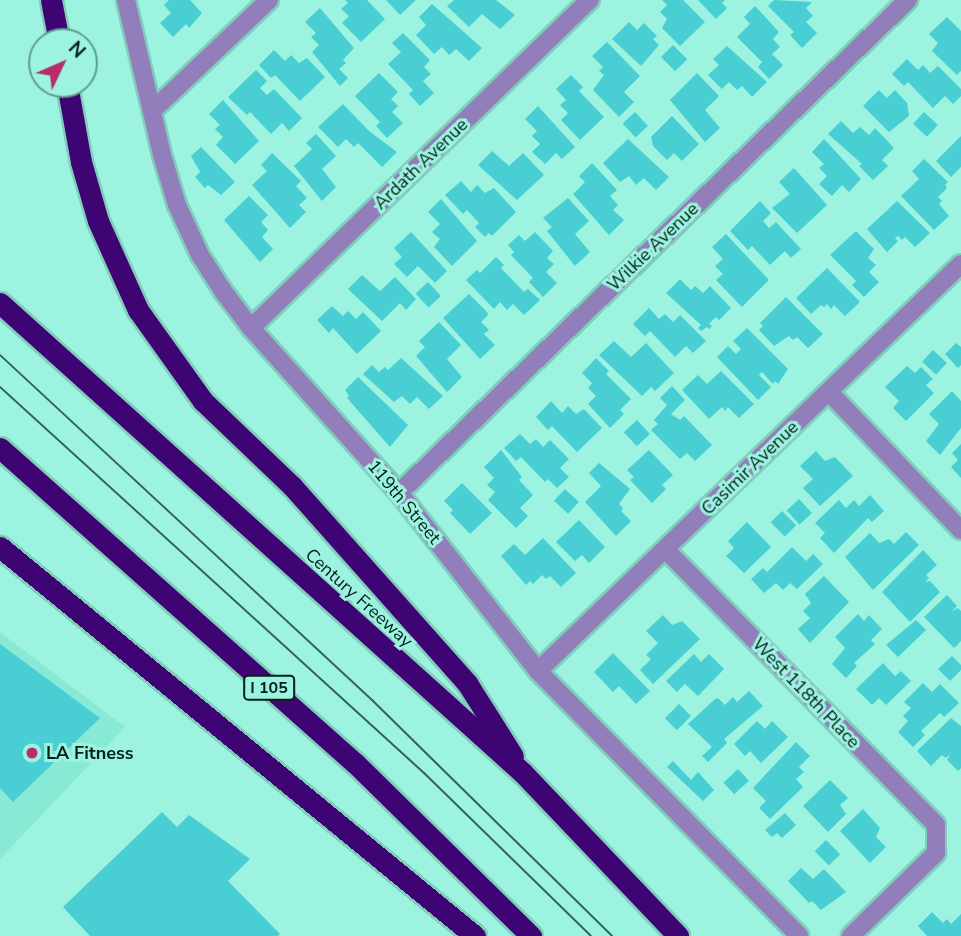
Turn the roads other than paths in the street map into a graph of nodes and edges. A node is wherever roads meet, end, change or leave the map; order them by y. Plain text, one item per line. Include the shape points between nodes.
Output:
1 (51, 0) edge
2 (126, 0) edge
3 (269, 0) edge
4 (590, 0) edge
5 (908, 0) edge
6 (56, 28) edge
7 (70, 98) edge
8 (152, 111) junction
9 (961, 264) edge
10 (0, 303) edge
11 (251, 328) junction
12 (829, 392) junction
13 (0, 448) edge
14 (398, 493) junction
15 (961, 530) edge
16 (0, 547) edge
17 (666, 550) junction
18 (538, 671) junction
19 (523, 773) junction
20 (475, 936) edge
21 (531, 936) edge
22 (678, 936) edge
23 (799, 936) edge
24 (850, 936) edge

1 - 6 highway
2 - 8 street, 119th Street
3 - 8 street
4 - 11 street, Ardath Avenue
5 - 14 street, Wilkie Avenue
7 - 19 highway via 98,222 145,320 204,401 292,486 467,683
8 - 11 street, 119th Street via 177,205 200,255
9 - 12 street, Casimir Avenue
10 - 19 highway, Century Freeway
11 - 14 street, 119th Street
12 - 15 street
12 - 17 street, Casimir Avenue
13 - 21 highway, I 105 via 355,763
14 - 18 street, 119th Street
16 - 20 highway
17 - 18 street, Casimir Avenue
17 - 24 street, West 118th Place via 936,825 936,853
18 - 23 street, 119th Street
19 - 22 highway, Century Freeway

